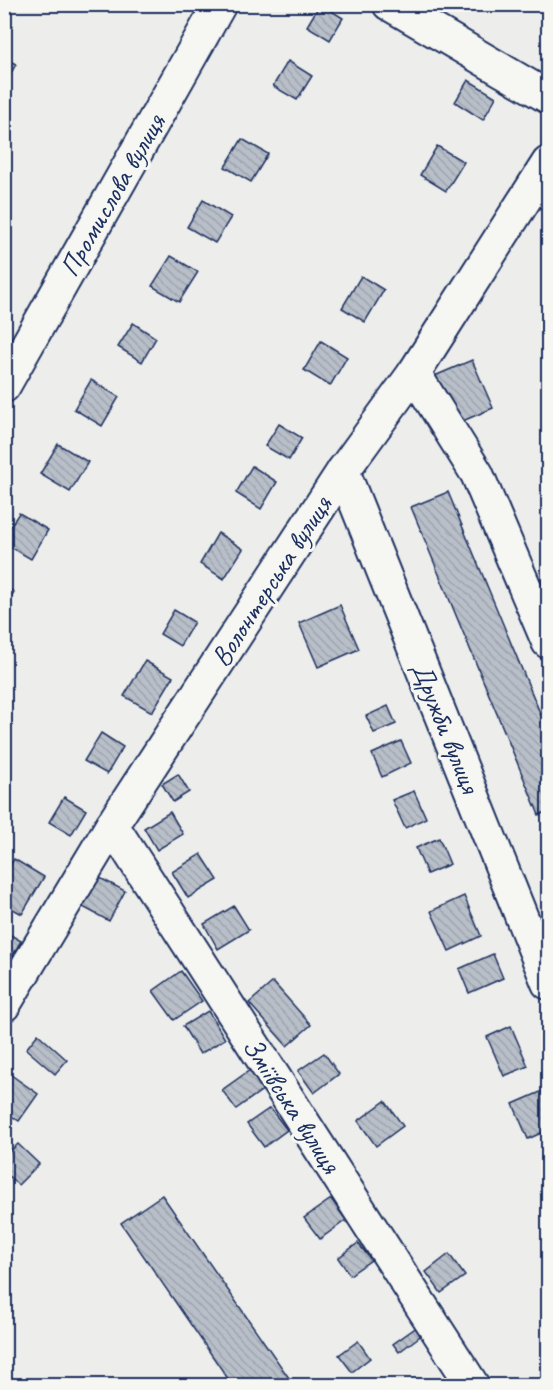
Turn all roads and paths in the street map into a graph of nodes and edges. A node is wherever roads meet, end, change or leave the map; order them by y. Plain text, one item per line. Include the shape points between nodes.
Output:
1 (220, 4) edge
2 (389, 4) edge
3 (549, 97) edge
4 (549, 163) edge
5 (414, 373) junction
6 (4, 386) edge
7 (343, 471) junction
8 (547, 632) edge
9 (112, 825) junction
10 (549, 982) edge
11 (4, 1005) edge
12 (473, 1386) edge

1 - 6 street, Промислова вулиця
2 - 3 street
4 - 5 street, Волонтерська вулиця
5 - 7 street, Волонтерська вулиця
5 - 8 street via 477,474
7 - 9 street, Волонтерська вулиця
7 - 10 street, Дружби вулиця
9 - 11 street, Волонтерська вулиця
9 - 12 street, Зміївська вулиця

